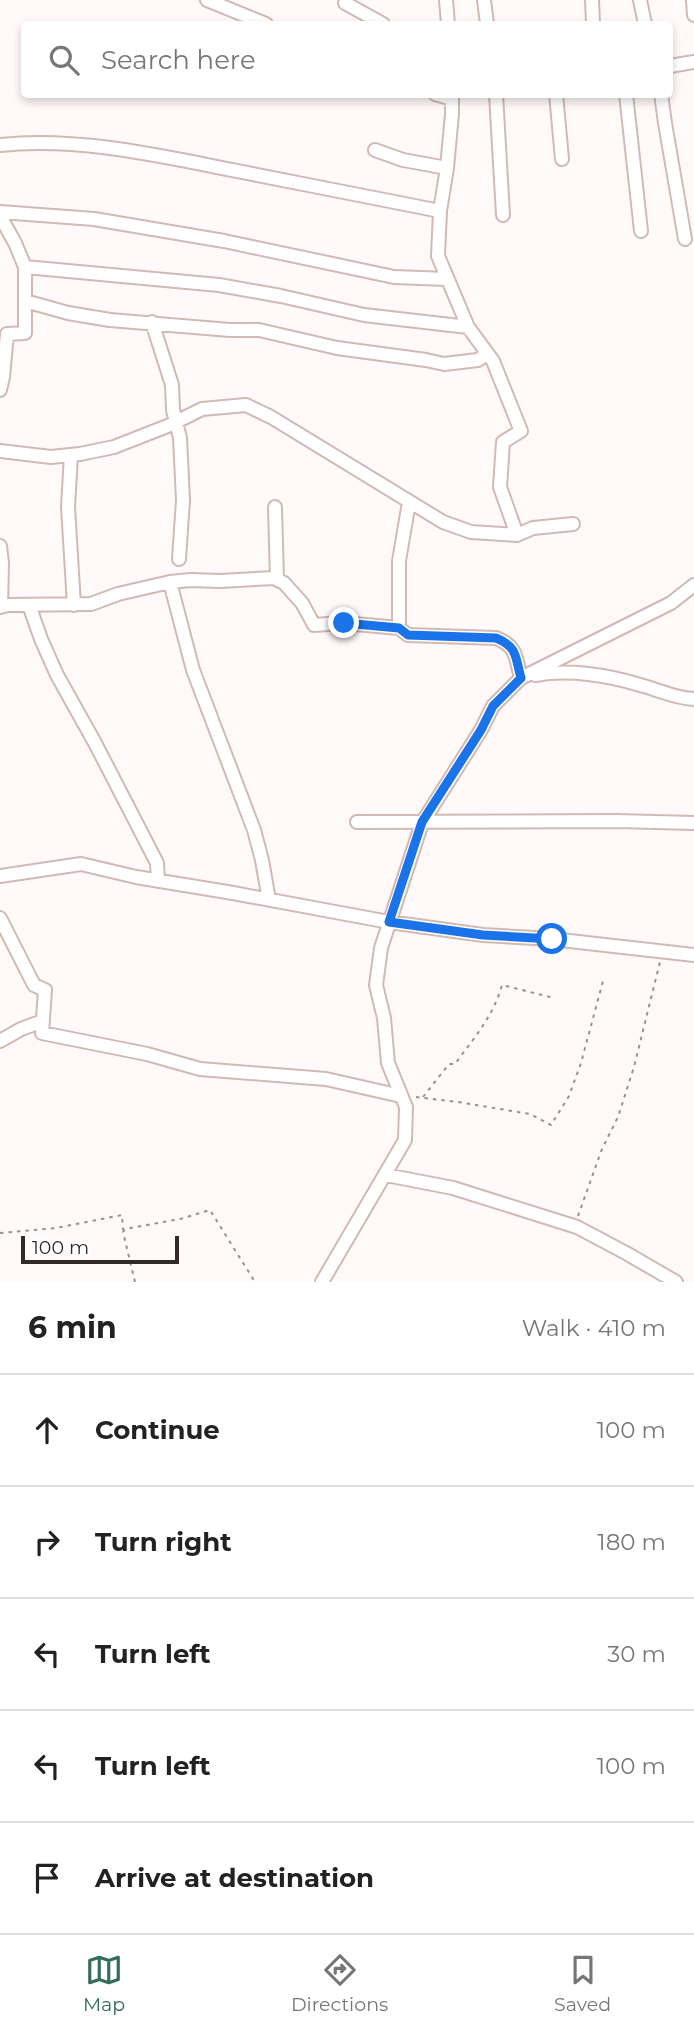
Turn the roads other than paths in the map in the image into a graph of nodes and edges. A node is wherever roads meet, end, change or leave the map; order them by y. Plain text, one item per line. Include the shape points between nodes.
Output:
1 (207, 0) edge
2 (446, 0) edge
3 (484, 0) edge
4 (592, 0) edge
5 (640, 0) edge
6 (693, 0) edge
7 (345, 3) dead end
8 (694, 15) edge
9 (259, 21) edge
10 (378, 21) edge
11 (448, 21) edge
12 (487, 21) edge
13 (593, 21) edge
14 (644, 21) edge
15 (694, 62) edge
16 (673, 66) edge
17 (452, 98) edge
18 (496, 98) edge
19 (556, 98) edge
20 (626, 98) edge
21 (663, 98) edge
22 (0, 145) edge
23 (375, 150) dead end
24 (562, 159) dead end
25 (447, 168) junction
26 (440, 211) junction
27 (0, 214) edge
28 (503, 215) dead end
29 (641, 231) dead end
30 (685, 239) dead end
31 (25, 267) junction
32 (447, 279) junction
33 (25, 301) junction
34 (152, 322) junction
35 (468, 327) junction
36 (487, 354) junction
37 (0, 390) edge
38 (176, 421) junction
39 (0, 451) edge
40 (71, 455) junction
41 (410, 502) junction
42 (275, 507) dead end
43 (573, 524) dead end
44 (517, 535) junction
45 (0, 546) edge
46 (179, 559) dead end
47 (277, 579) junction
48 (170, 582) junction
49 (694, 584) edge
50 (30, 605) junction
51 (74, 605) junction
52 (1, 607) edge
53 (399, 628) junction
54 (521, 678) junction
55 (694, 699) edge
56 (357, 822) dead end
57 (422, 822) junction
58 (694, 823) edge
59 (0, 876) edge
60 (158, 881) junction
61 (269, 900) junction
62 (0, 918) edge
63 (389, 922) junction
64 (694, 955) edge
65 (43, 1021) junction
66 (0, 1041) edge
67 (401, 1096) junction
68 (386, 1175) junction
69 (322, 1282) edge
70 (676, 1282) edge

1 - 9 street
2 - 11 street
3 - 12 street
4 - 13 street
5 - 14 street
6 - 8 street
7 - 10 street
15 - 16 street
17 - 25 street
18 - 28 street
19 - 24 street
20 - 29 street
21 - 30 street
22 - 26 street via 78,144 184,160
23 - 25 street
25 - 26 street
26 - 32 street via 438,256
27 - 31 street
27 - 32 street via 94,219 394,277
31 - 33 street
31 - 35 street via 219,285 364,315
32 - 35 street
33 - 34 street via 110,320
33 - 37 street via 25,333 7,334
34 - 36 street via 259,330 337,348 444,364 478,360
34 - 38 street via 172,385
35 - 36 street
36 - 44 street via 521,431 503,442 500,487
38 - 40 street via 114,447
38 - 41 street via 202,409 246,405
38 - 46 street via 183,469
39 - 40 street
40 - 51 street via 68,507
41 - 44 street via 471,532
41 - 53 street via 399,561
42 - 47 street
43 - 44 street via 533,528
45 - 52 street
47 - 48 street
47 - 53 street via 302,603 314,625
48 - 51 street
48 - 61 street via 193,670 254,830
49 - 54 street via 671,603
50 - 51 street
50 - 52 street
50 - 60 street via 57,675 157,863
53 - 54 street via 408,635 508,642
54 - 55 street via 544,674 607,677
54 - 57 street via 493,706
56 - 57 street
57 - 58 street
57 - 63 street
59 - 60 street via 81,864
60 - 61 street
61 - 63 street
62 - 65 street via 34,985 45,990
63 - 64 street
63 - 67 street via 376,985 388,1063
65 - 66 street
65 - 67 street via 42,1033 200,1069 326,1079
67 - 68 street via 406,1107 405,1140
68 - 69 street
68 - 70 street via 453,1188 573,1226

